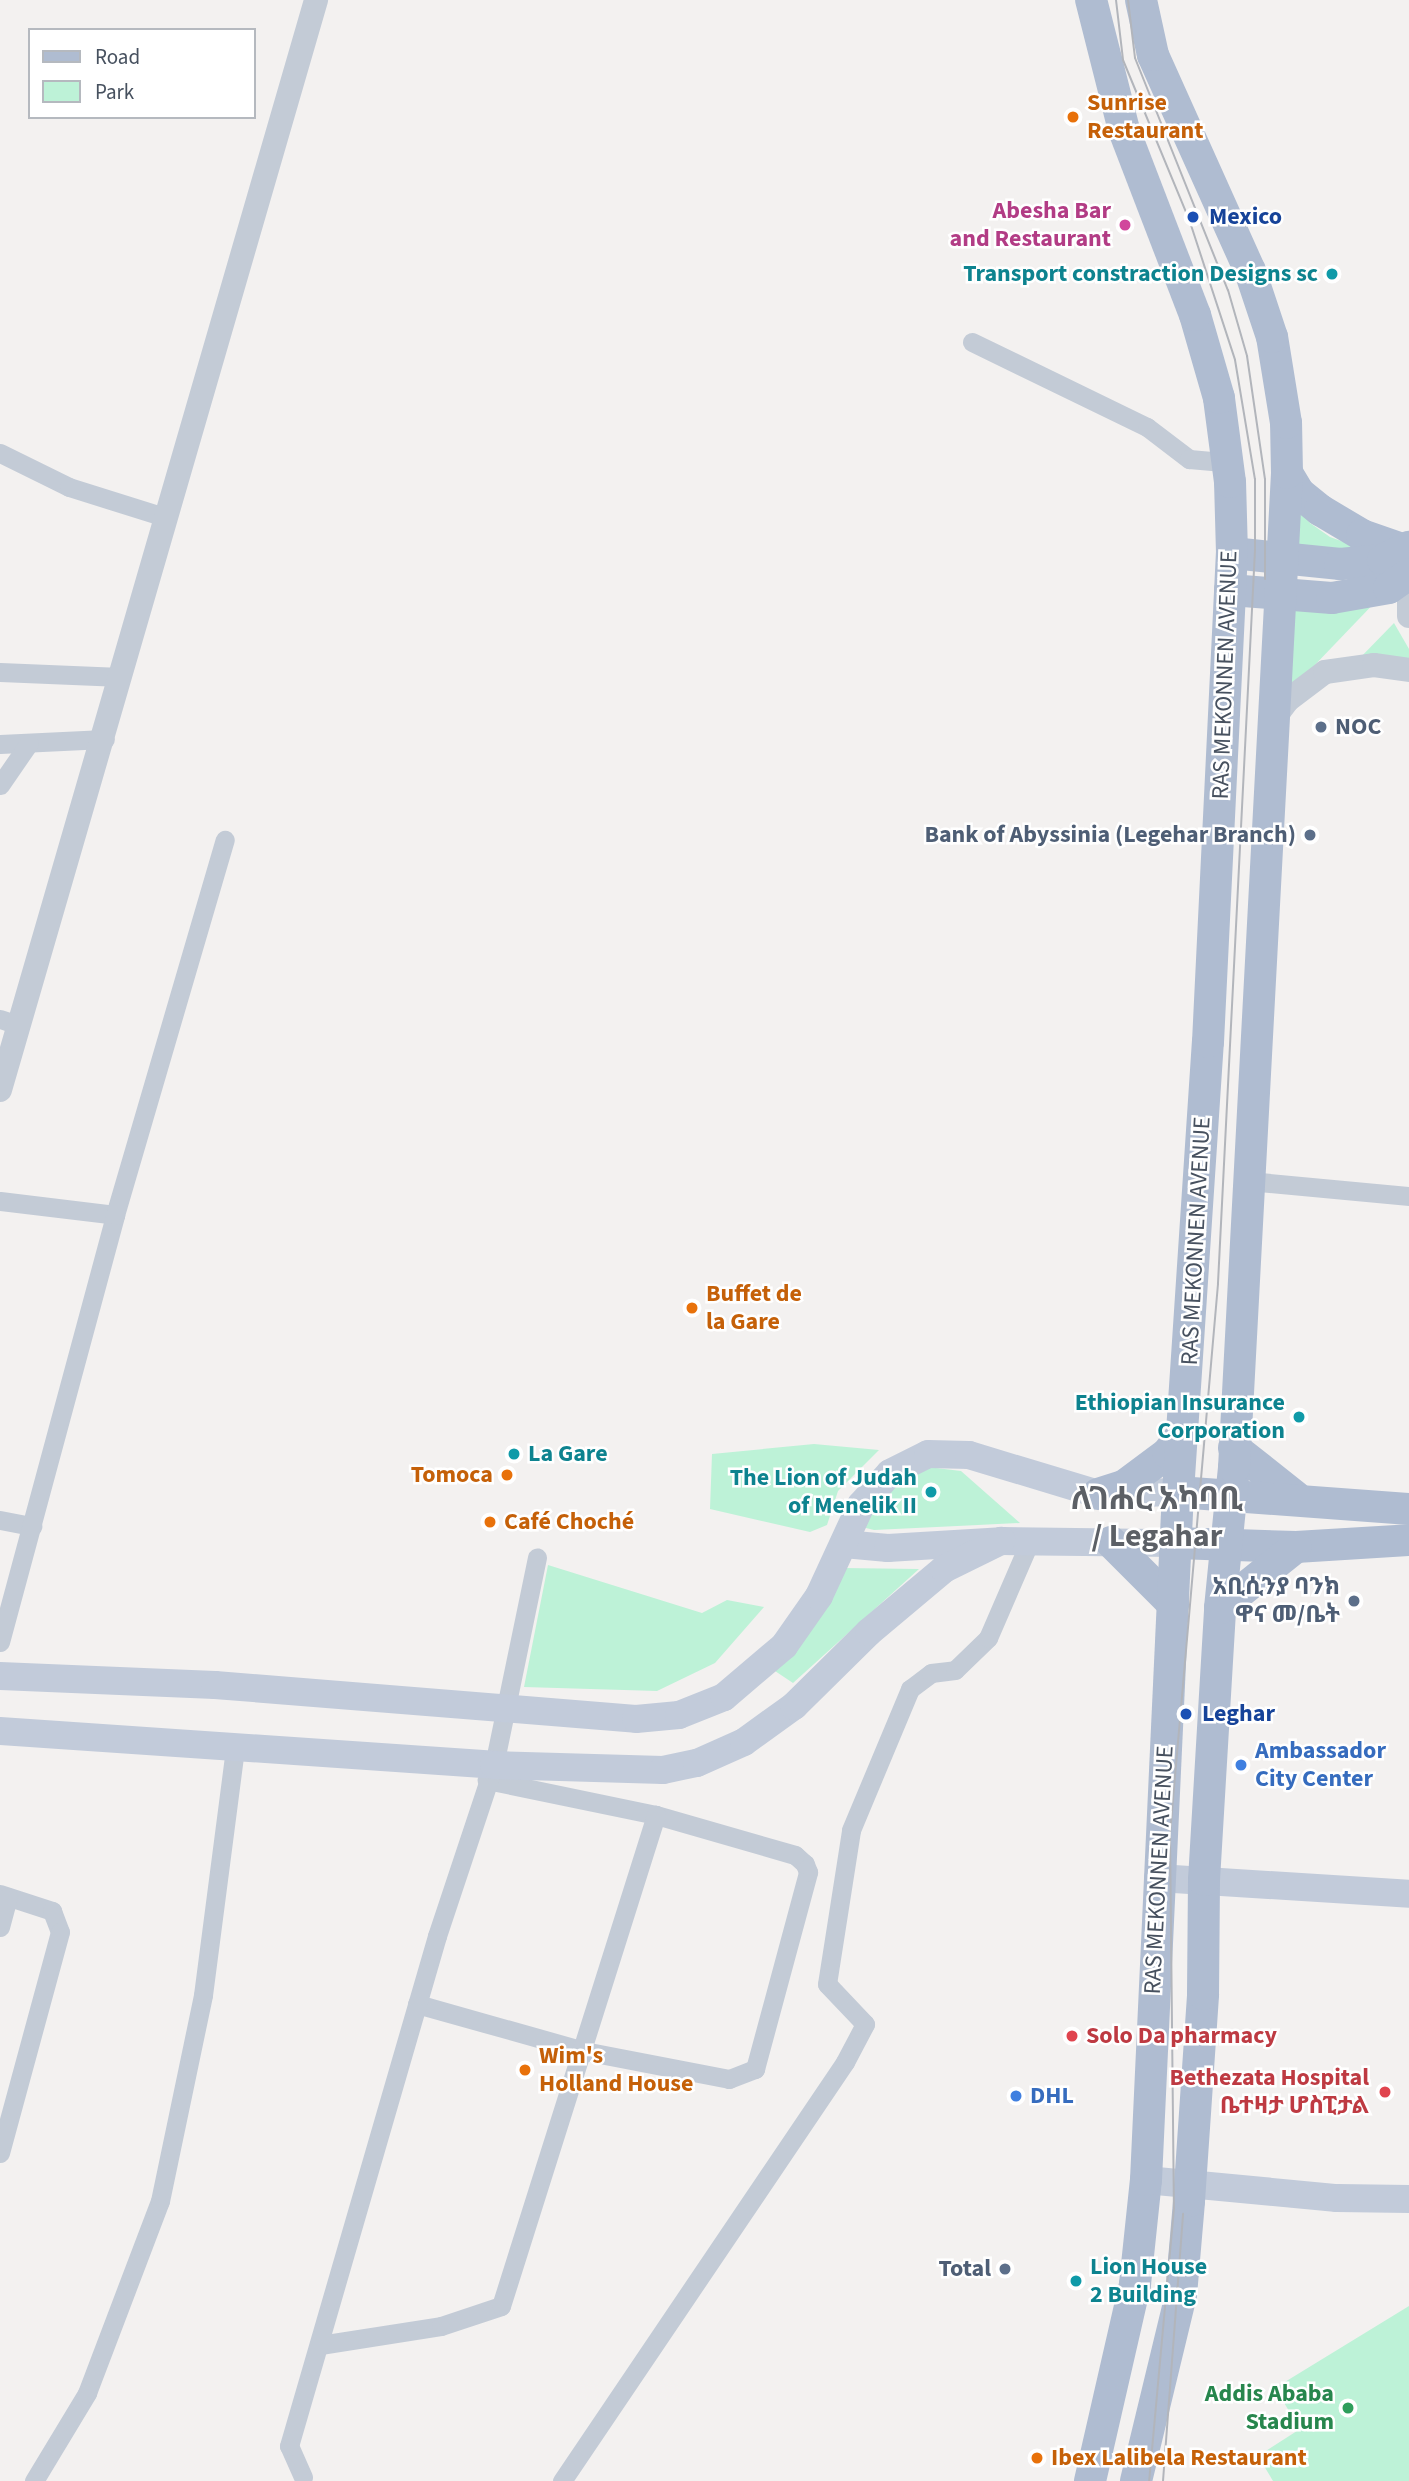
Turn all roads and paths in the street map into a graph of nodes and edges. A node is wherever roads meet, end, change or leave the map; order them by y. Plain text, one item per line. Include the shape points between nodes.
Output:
1 (316, 0) edge
2 (1091, 0) edge
3 (1104, 0) edge
4 (1141, 0) edge
5 (1154, 0) edge
6 (1103, 57) junction
7 (1171, 90) junction
8 (972, 342) dead end
9 (0, 453) edge
10 (1226, 462) junction
11 (1287, 473) junction
12 (165, 517) junction
13 (1232, 553) junction
14 (1408, 557) edge
15 (1285, 558) junction
16 (1409, 585) edge
17 (1230, 590) junction
18 (1283, 594) junction
19 (1409, 616) edge
20 (1409, 670) edge
21 (0, 672) edge
22 (121, 677) junction
23 (1275, 717) junction
24 (105, 739) junction
25 (29, 743) junction
26 (0, 744) edge
27 (0, 785) edge
28 (225, 839) dead end
29 (10, 1022) edge
30 (0, 1090) edge
31 (1249, 1181) junction
32 (1409, 1196) edge
33 (0, 1201) edge
34 (115, 1215) junction
35 (1184, 1432) junction
36 (1234, 1448) junction
37 (1178, 1492) junction
38 (1231, 1492) junction
39 (1098, 1494) junction
40 (1296, 1497) junction
41 (1409, 1509) edge
42 (0, 1520) edge
43 (32, 1526) junction
44 (1409, 1540) edge
45 (1001, 1541) junction
46 (1030, 1541) junction
47 (1111, 1542) junction
48 (1175, 1543) junction
49 (844, 1544) junction
50 (1226, 1544) junction
51 (1296, 1547) junction
52 (537, 1557) dead end
53 (1173, 1604) junction
54 (1220, 1608) junction
55 (0, 1642) edge
56 (0, 1676) edge
57 (508, 1711) junction
58 (0, 1731) edge
59 (235, 1747) junction
60 (490, 1772) junction
61 (656, 1815) junction
62 (1158, 1878) junction
63 (1204, 1880) junction
64 (1409, 1894) edge
65 (4, 1896) edge
66 (0, 1927) edge
67 (417, 2004) junction
68 (584, 2051) junction
69 (0, 2153) edge
70 (1146, 2180) junction
71 (1190, 2183) junction
72 (1409, 2199) edge
73 (320, 2345) junction
74 (303, 2477) dead end
75 (34, 2481) edge
76 (562, 2481) edge
77 (1090, 2481) edge
78 (1136, 2481) edge

1 - 12 street
2 - 6 main road, RAS MEKONNEN AVENUE
3 - 6 main road, RAS MEKONNEN AVENUE
4 - 7 main road, RAS MEKONNEN AVENUE via 1153,55
5 - 7 main road, RAS MEKONNEN AVENUE
6 - 10 main road, RAS MEKONNEN AVENUE via 1124,130 1208,355 1219,398
7 - 11 main road, RAS MEKONNEN AVENUE via 1250,271 1272,337 1286,423
8 - 10 street via 1147,426 1189,459
9 - 12 street via 69,487
10 - 13 main road, RAS MEKONNEN AVENUE
11 - 14 main road via 1299,493 1320,510
11 - 15 main road, RAS MEKONNEN AVENUE
12 - 22 street
13 - 15 main road
13 - 17 main road, RAS MEKONNEN AVENUE
14 - 15 main road via 1366,562
14 - 18 main road via 1389,587 1362,595
15 - 18 main road, RAS MEKONNEN AVENUE
16 - 19 street
17 - 18 main road
17 - 35 main road, RAS MEKONNEN AVENUE
18 - 23 main road, RAS MEKONNEN AVENUE
20 - 23 street via 1374,665 1325,672 1288,700
21 - 22 street
22 - 24 street
23 - 31 main road, RAS MEKONNEN AVENUE
24 - 25 street
24 - 29 street
25 - 26 street
25 - 27 street
28 - 34 street
29 - 30 street
31 - 32 street
31 - 36 main road, RAS MEKONNEN AVENUE
33 - 34 street
34 - 43 street
35 - 37 main road, RAS MEKONNEN AVENUE
35 - 39 main road via 1168,1453 1125,1485
36 - 38 main road, RAS MEKONNEN AVENUE
36 - 40 main road
37 - 38 main road
37 - 39 main road
37 - 48 main road, RAS MEKONNEN AVENUE
38 - 40 main road
38 - 50 main road, RAS MEKONNEN AVENUE
39 - 49 main road via 969,1455 928,1454 890,1473 861,1505
40 - 41 main road
42 - 43 street
43 - 55 street
44 - 51 main road
45 - 46 main road
45 - 49 main road via 888,1548
45 - 60 main road via 944,1569 869,1632 794,1706 744,1742 709,1758 663,1770
46 - 47 main road
46 - 76 street via 988,1637 955,1670 932,1674 910,1689 851,1830 827,1984 865,2024 845,2062
47 - 48 main road
47 - 53 main road
48 - 50 main road
48 - 53 main road, RAS MEKONNEN AVENUE
49 - 57 main road via 819,1596 784,1646 724,1697 679,1715 636,1719
50 - 51 main road
50 - 54 main road, RAS MEKONNEN AVENUE
51 - 54 main road
52 - 57 street
53 - 62 main road, RAS MEKONNEN AVENUE
54 - 63 main road, RAS MEKONNEN AVENUE
56 - 57 main road via 215,1685
57 - 60 street
58 - 59 main road
59 - 60 main road
59 - 75 street via 203,1995 160,2201 87,2393
60 - 61 street
60 - 67 street
61 - 68 street
61 - 68 street via 794,1855 805,1864 808,1872 755,2068 729,2079
62 - 63 main road
62 - 70 main road, RAS MEKONNEN AVENUE
63 - 64 main road
63 - 71 main road, RAS MEKONNEN AVENUE via 1203,1994
65 - 66 street
65 - 69 street via 52,1911 60,1932
67 - 68 street
67 - 73 street
68 - 73 street via 501,2306 441,2326
70 - 71 main road
70 - 77 main road, RAS MEKONNEN AVENUE via 1133,2296
71 - 72 main road via 1363,2200
71 - 78 main road, RAS MEKONNEN AVENUE via 1181,2295
73 - 74 street via 289,2446

